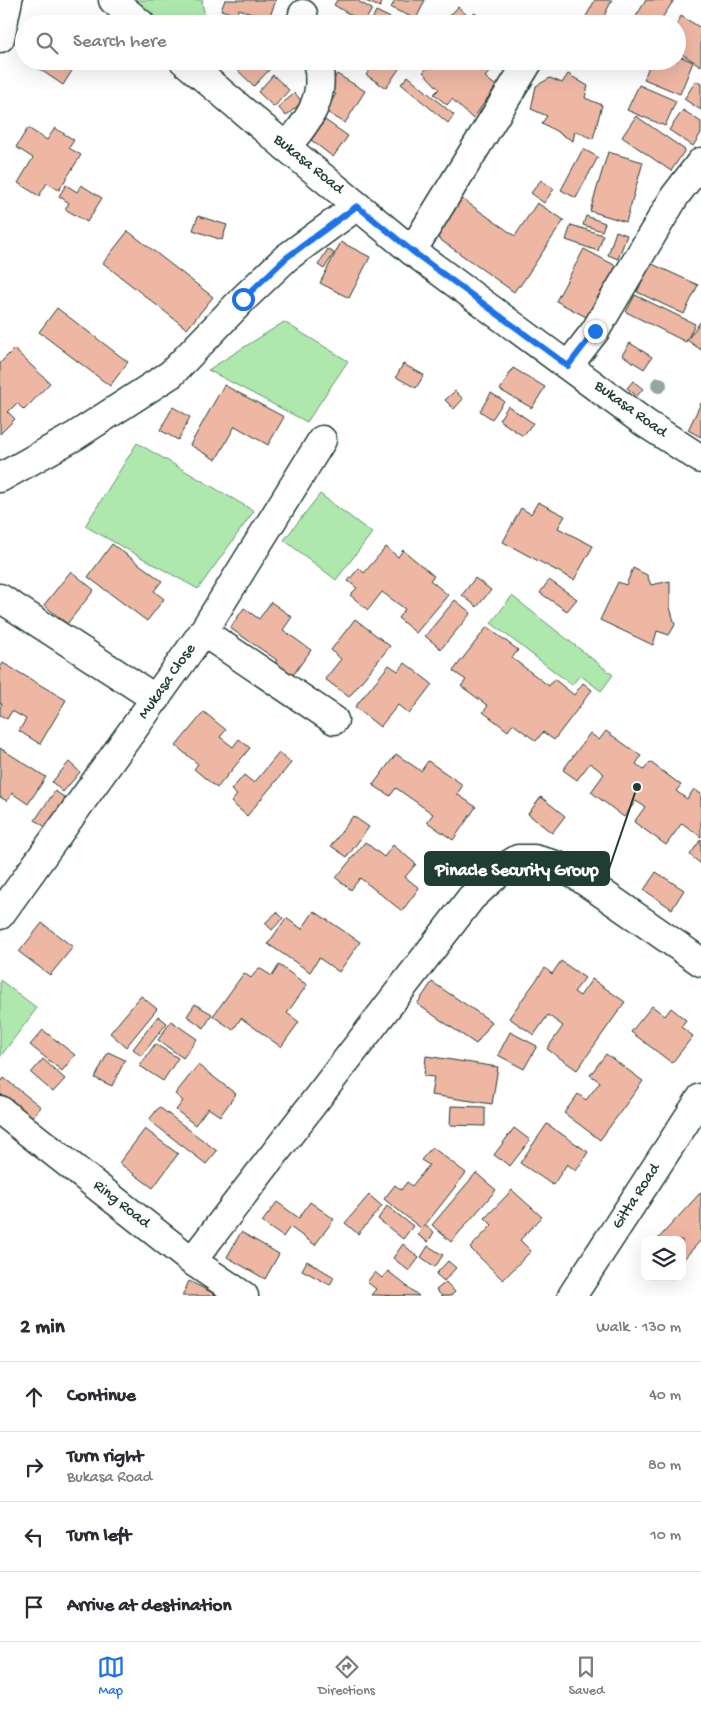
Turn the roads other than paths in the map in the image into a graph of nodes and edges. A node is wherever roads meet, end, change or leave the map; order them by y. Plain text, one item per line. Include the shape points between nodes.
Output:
1 (8, 0) edge
2 (113, 0) edge
3 (130, 15) edge
4 (0, 38) edge
5 (195, 70) edge
6 (320, 70) edge
7 (524, 70) edge
8 (286, 147) junction
9 (701, 162) edge
10 (357, 206) junction
11 (412, 251) junction
12 (568, 366) junction
13 (322, 440) dead end
14 (701, 459) edge
15 (0, 478) edge
16 (0, 598) edge
17 (203, 632) junction
18 (156, 699) junction
19 (334, 720) dead end
20 (0, 915) edge
21 (701, 962) edge
22 (701, 1098) edge
23 (0, 1110) edge
24 (192, 1261) junction
25 (244, 1296) edge
26 (572, 1296) edge

1 - 4 street
2 - 3 street
5 - 8 street, Bukasa Road
6 - 8 street via 314,107 304,126
7 - 11 street
8 - 10 street, Bukasa Road
9 - 12 street via 676,196 595,331
10 - 11 street, Bukasa Road
10 - 15 street via 286,258 171,374 74,436
11 - 12 street, Bukasa Road
12 - 14 street, Bukasa Road via 645,423
13 - 17 street, Mukasa Close
16 - 18 street
17 - 18 street, Mukasa Close
17 - 19 street
18 - 20 street, Mukasa Close
21 - 24 street via 579,877 556,865 518,859 504,867 471,898
22 - 26 street, Gitta Road
23 - 24 street, Ring Road
24 - 25 street, Ring Road

